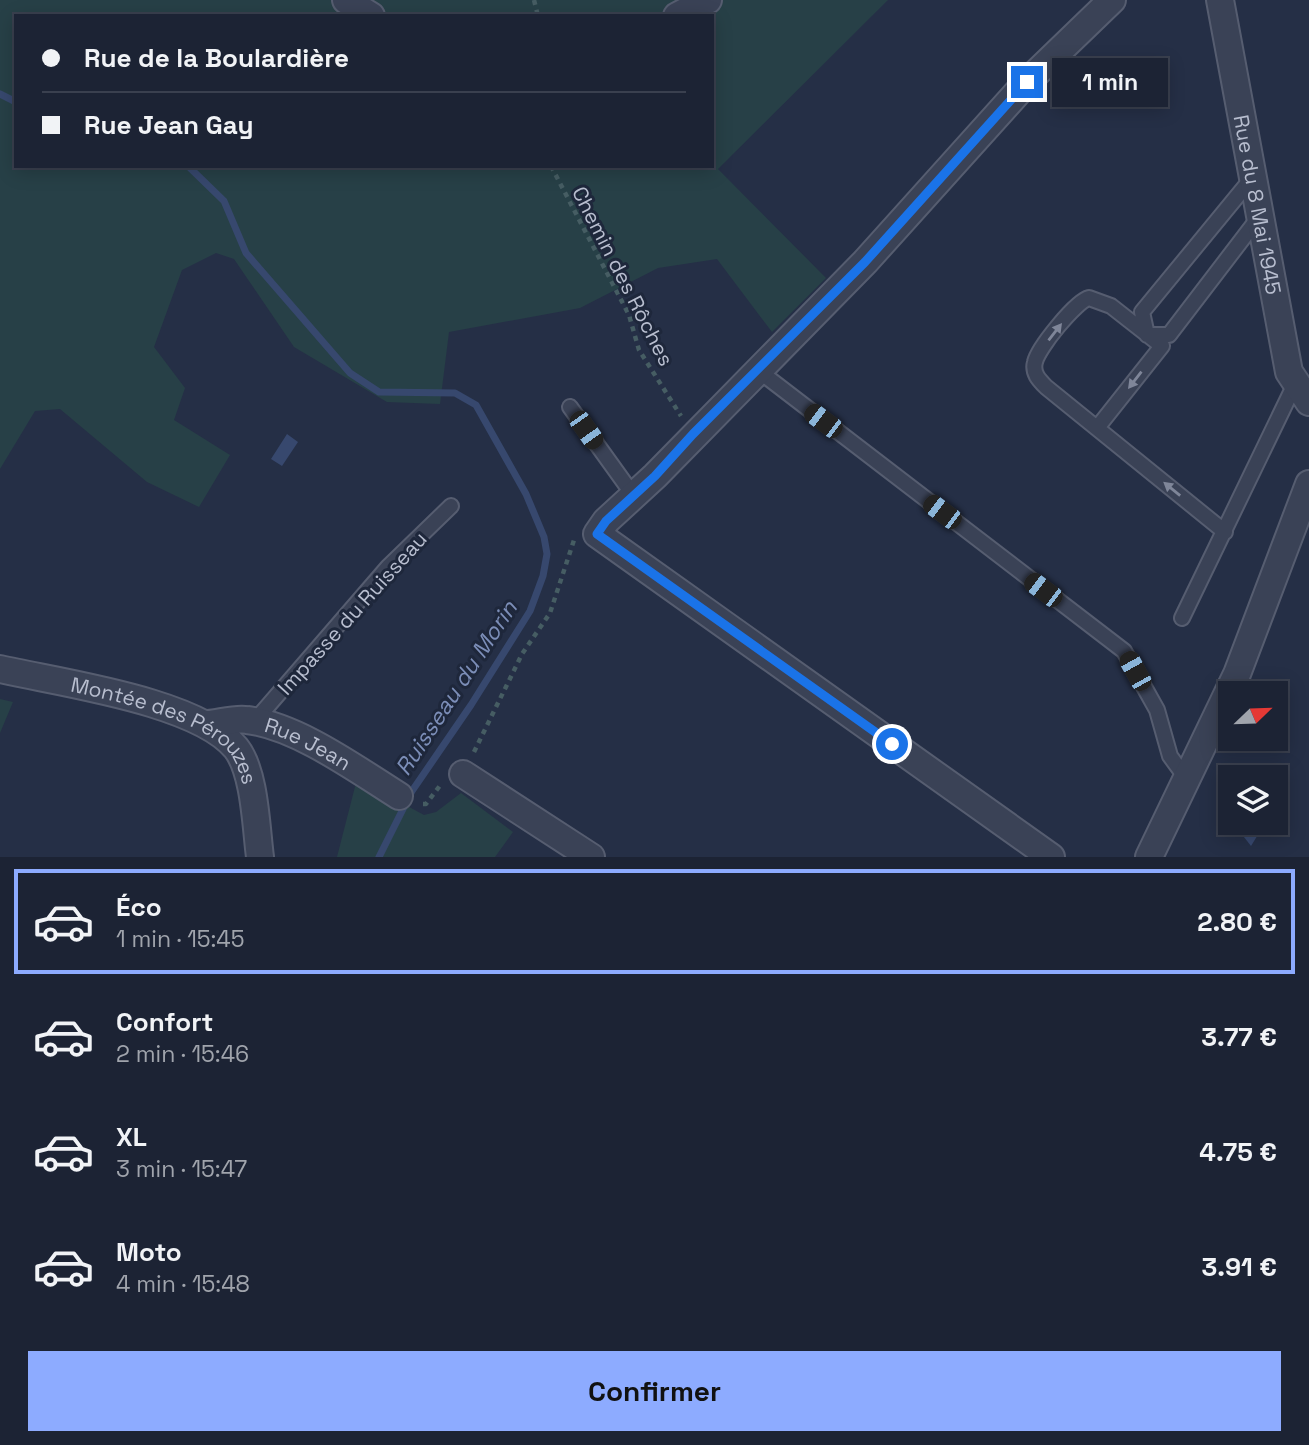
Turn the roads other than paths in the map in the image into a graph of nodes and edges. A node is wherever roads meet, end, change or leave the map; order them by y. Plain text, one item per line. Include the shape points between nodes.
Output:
1 (346, 0) edge
2 (708, 0) edge
3 (1112, 0) edge
4 (1220, 0) edge
5 (367, 14) edge
6 (681, 14) edge
7 (1253, 177) junction
8 (1260, 216) junction
9 (1147, 335) junction
10 (759, 371) junction
11 (1302, 393) edge
12 (570, 407) dead end
13 (1097, 428) junction
14 (1309, 484) edge
15 (634, 496) junction
16 (451, 506) dead end
17 (1225, 532) junction
18 (1182, 618) dead end
19 (0, 669) edge
20 (254, 722) junction
21 (208, 724) junction
22 (463, 774) road end
23 (1186, 778) junction
24 (408, 799) road end
25 (260, 857) edge
26 (591, 857) edge
27 (1051, 857) edge
28 (1149, 857) edge

1 - 5 street
2 - 6 street
3 - 10 street via 1027,82 936,186
4 - 7 street, Rue du 8 Mai 1945
7 - 8 street, Rue du 8 Mai 1945
7 - 9 lane via 1142,312
8 - 9 lane via 1169,335
8 - 11 street, Rue du 8 Mai 1945 via 1289,372
9 -> 13 lane via 1161,346
13 -> 9 lane via 1039,380 1035,372 1038,356 1077,305 1089,298 1111,306
10 - 15 street
10 - 23 lane via 1124,652 1157,710 1170,756
11 - 17 lane
12 - 15 lane
17 -> 13 lane
14 - 23 street via 1237,674
15 - 27 street via 597,534
16 - 20 lane, Impasse du Ruisseau via 388,567
17 - 18 lane
19 - 21 street, Montée des Pérouzes via 153,704
20 - 21 street, Rue Jean
20 - 24 street, Rue Jean via 286,731
21 - 25 street, Montée des Pérouzes via 237,749 249,779
22 - 26 street
23 - 28 street

